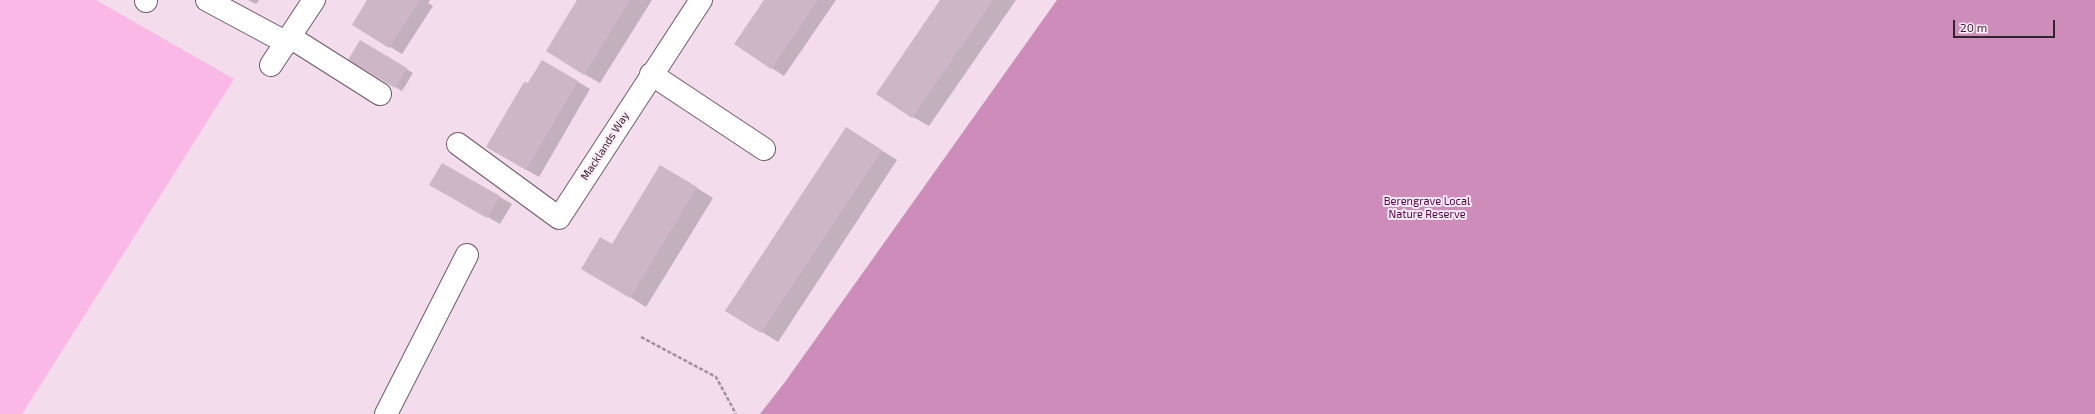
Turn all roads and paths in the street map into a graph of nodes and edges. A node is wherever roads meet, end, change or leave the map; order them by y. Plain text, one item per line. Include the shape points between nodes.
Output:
1 (207, 0) edge
2 (314, 0) edge
3 (701, 0) edge
4 (289, 40) junction
5 (271, 65) dead end
6 (651, 74) junction
7 (380, 94) dead end
8 (458, 144) dead end
9 (764, 149) dead end
10 (467, 255) dead end
11 (641, 337) dead end
12 (386, 414) edge
13 (736, 414) edge

1 - 4 street
2 - 4 street
3 - 6 street, Macklands Way
4 - 5 street
4 - 7 street
6 - 8 street, Macklands Way via 559,218
6 - 9 street
10 - 12 street
11 - 13 path via 716,377

